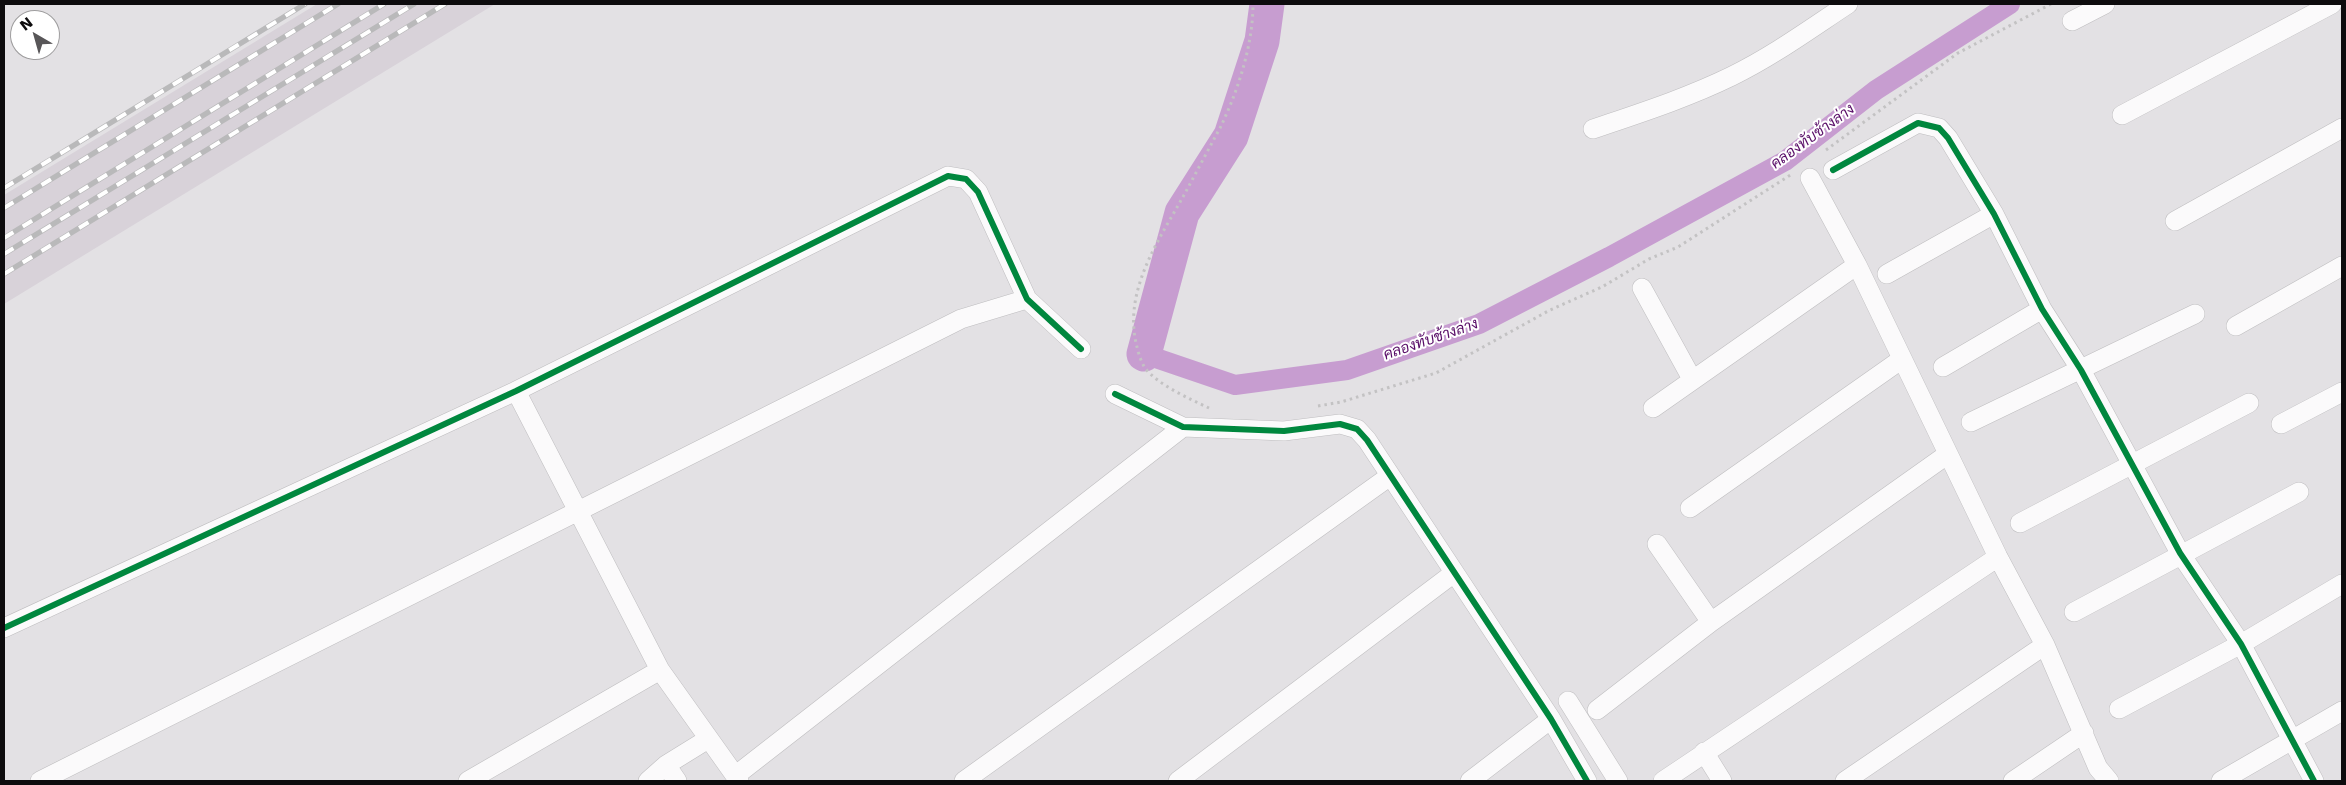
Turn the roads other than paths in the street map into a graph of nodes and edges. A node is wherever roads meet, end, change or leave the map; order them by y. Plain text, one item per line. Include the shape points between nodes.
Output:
1 (1848, 4) edge
2 (2105, 4) edge
3 (2332, 4) edge
4 (1826, 10) edge
5 (2072, 21) dead end
6 (2122, 115) dead end
7 (2342, 128) edge
8 (1593, 129) dead end
9 (1833, 170) dead end
10 (1803, 175) road end
11 (1994, 214) junction
12 (2174, 222) dead end
13 (1857, 265) junction
14 (2342, 266) edge
15 (1887, 274) dead end
16 (1642, 288) dead end
17 (1027, 299) junction
18 (2042, 309) junction
19 (2195, 314) dead end
20 (2236, 326) dead end
21 (1081, 349) dead end
22 (1902, 359) junction
23 (1943, 368) dead end
24 (2081, 370) junction
25 (1692, 379) junction
26 (516, 391) junction
27 (2342, 392) edge
28 (1115, 394) dead end
29 (2249, 403) dead end
30 (1653, 408) dead end
31 (1971, 422) dead end
32 (2281, 424) dead end
33 (1183, 427) junction
34 (1948, 454) junction
35 (2132, 463) junction
36 (1390, 476) junction
37 (2299, 492) dead end
38 (1690, 508) dead end
39 (578, 511) junction
40 (2020, 523) dead end
41 (1656, 544) dead end
42 (2180, 554) junction
43 (1998, 557) junction
44 (1454, 573) junction
45 (2342, 584) edge
46 (2074, 612) dead end
47 (1711, 622) junction
48 (4, 628) edge
49 (2241, 644) junction
50 (2045, 645) junction
51 (660, 670) junction
52 (1568, 700) dead end
53 (2119, 709) dead end
54 (1597, 710) dead end
55 (2342, 711) edge
56 (1551, 719) junction
57 (2084, 734) junction
58 (708, 739) junction
59 (2294, 741) junction
60 (1704, 752) junction
61 (666, 765) junction
62 (2101, 777) edge
63 (737, 779) edge
64 (40, 781) edge
65 (468, 781) edge
66 (648, 781) edge
67 (677, 781) edge
68 (964, 781) edge
69 (1178, 781) edge
70 (1470, 781) edge
71 (1587, 781) edge
72 (1618, 781) edge
73 (1663, 781) edge
74 (1722, 781) edge
75 (1845, 781) edge
76 (2013, 781) edge
77 (2221, 781) edge
78 (2314, 781) edge

1 - 4 street
2 - 5 street
3 - 6 street
4 - 8 street via 1774,53 1732,76
7 - 12 street
9 - 11 street via 1918,123 1930,125 1948,138
10 - 13 street
11 - 15 street
11 - 18 street
13 - 22 street
13 - 25 street
14 - 20 street
16 - 25 street
17 - 21 street
17 - 26 street via 978,192 966,179 948,176
17 - 39 street via 961,319
18 - 23 street
18 - 24 street
19 - 24 street
22 - 34 street
22 - 38 street
24 - 31 street
24 - 35 street
25 - 30 street
26 - 39 street
26 - 48 street
27 - 32 street
28 - 33 street
29 - 35 street
33 - 36 street via 1284,431 1340,424 1357,429
33 - 63 street
34 - 43 street
34 - 47 street
35 - 40 street
35 - 42 street
36 - 44 street
36 - 68 street
37 - 42 street
39 - 51 street
39 - 64 street
41 - 47 street
42 - 46 street
42 - 49 street
43 - 50 street
43 - 60 street
44 - 56 street
44 - 69 street
45 - 49 street
47 - 54 street
49 - 53 street
49 - 59 street
50 - 57 street
50 - 75 street
51 - 58 street
51 - 65 street
52 - 72 street
55 - 59 street
56 - 70 street
56 - 71 street
57 - 62 street
57 - 76 street
58 - 61 street
58 - 63 street
59 - 77 street
59 - 78 street
60 - 73 street
60 - 74 street
61 - 66 street
61 - 67 street

